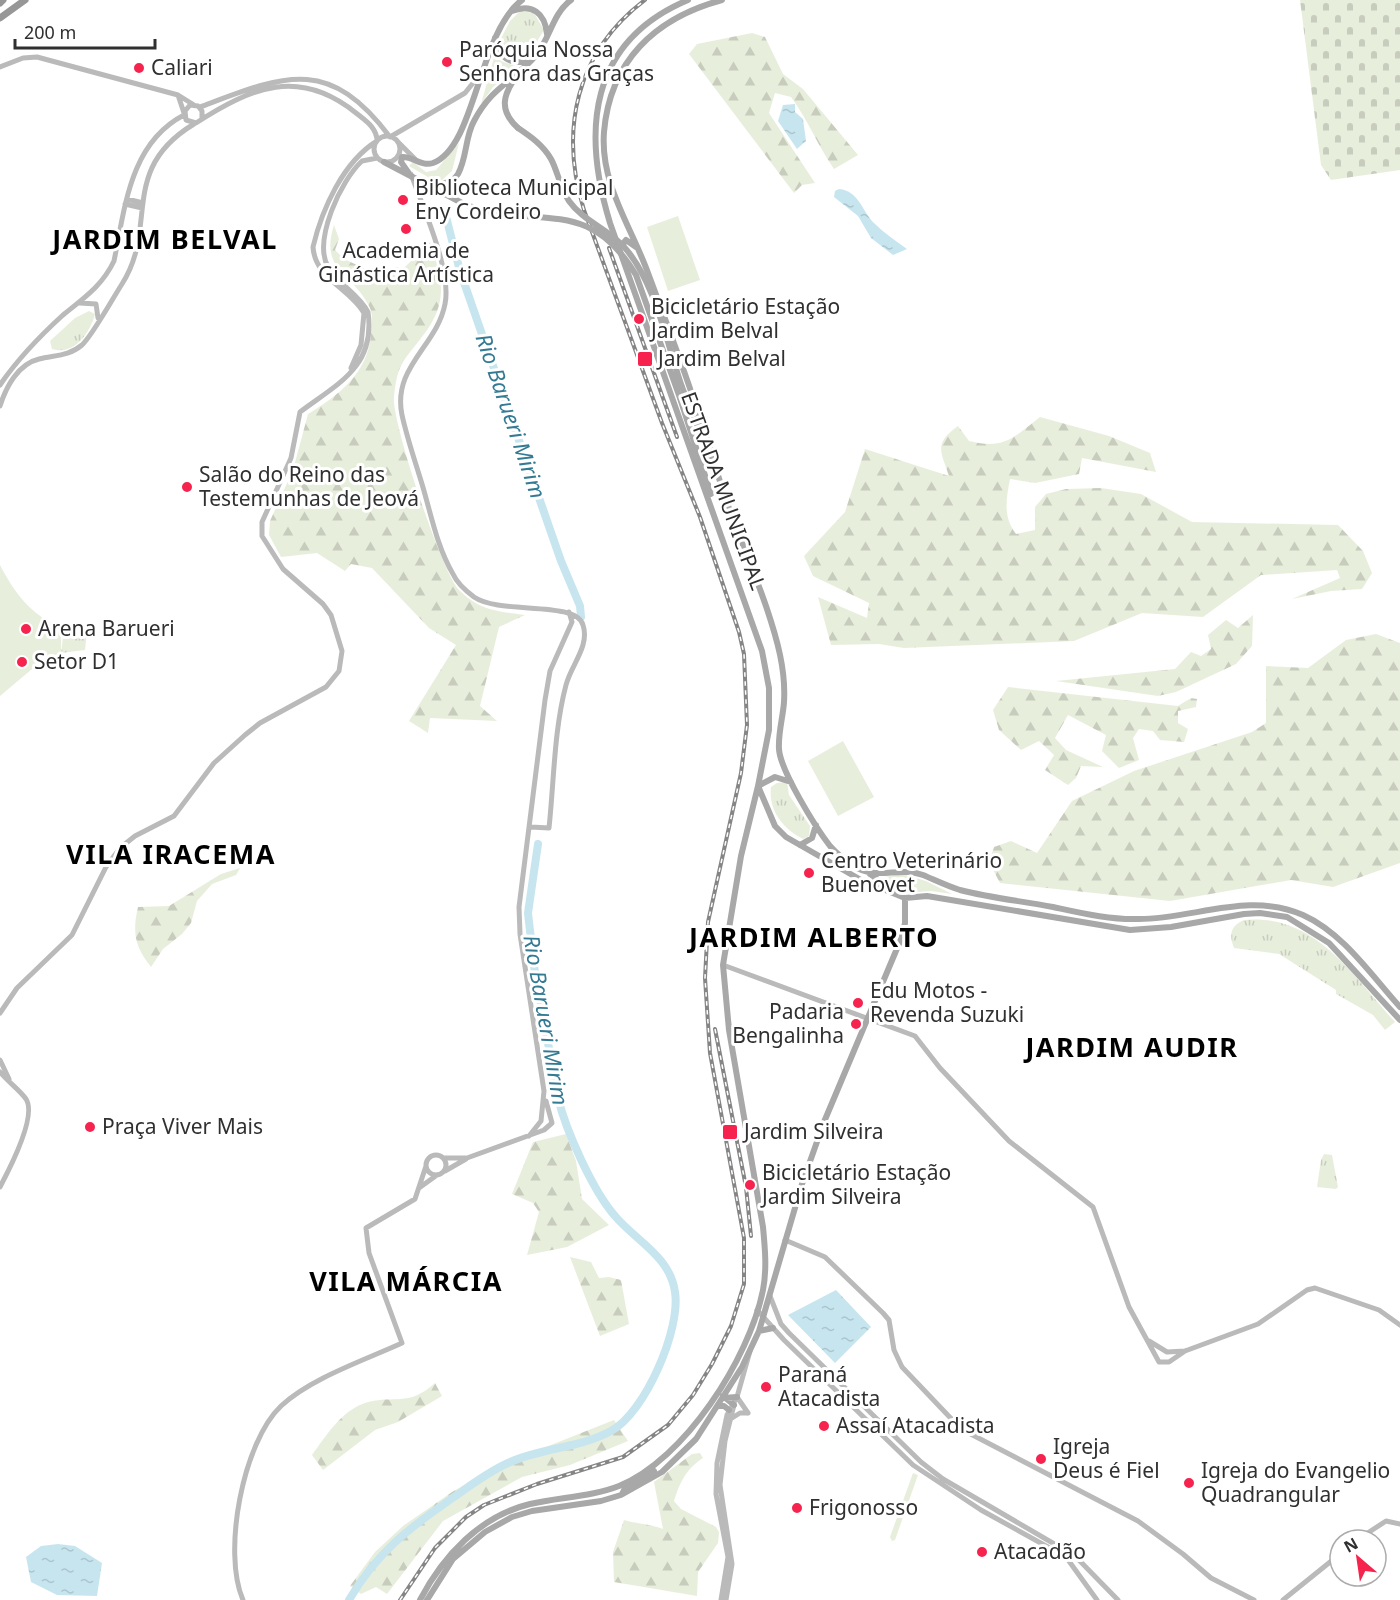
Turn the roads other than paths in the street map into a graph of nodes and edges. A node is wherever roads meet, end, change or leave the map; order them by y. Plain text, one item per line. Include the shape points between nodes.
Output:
1 (25, 0) edge
2 (522, 0) edge
3 (571, 0) edge
4 (688, 0) edge
5 (722, 0) edge
6 (508, 12) junction
7 (0, 18) edge
8 (495, 34) junction
9 (547, 34) junction
10 (533, 58) junction
11 (0, 67) edge
12 (522, 69) junction
13 (481, 73) junction
14 (178, 95) junction
15 (197, 106) junction
16 (184, 114) junction
17 (202, 118) junction
18 (194, 123) junction
19 (390, 137) junction
20 (377, 141) junction
21 (397, 141) junction
22 (380, 160) junction
23 (416, 160) junction
24 (409, 173) junction
25 (432, 185) junction
26 (419, 197) junction
27 (126, 202) junction
28 (142, 206) junction
29 (620, 248) junction
30 (640, 253) junction
31 (80, 303) junction
32 (98, 319) junction
33 (40, 340) junction
34 (44, 358) junction
35 (0, 385) edge
36 (331, 391) junction
37 (0, 406) edge
38 (717, 474) junction
39 (714, 512) junction
40 (569, 612) junction
41 (791, 782) junction
42 (758, 786) junction
43 (815, 822) junction
44 (531, 827) junction
45 (800, 845) junction
46 (869, 874) junction
47 (905, 898) junction
48 (1252, 904) junction
49 (1245, 914) junction
50 (723, 965) junction
51 (1400, 1007) edge
52 (0, 1013) edge
53 (869, 1018) junction
54 (1400, 1020) edge
55 (0, 1060) edge
56 (0, 1072) edge
57 (13, 1086) junction
58 (544, 1091) junction
59 (529, 1136) junction
60 (444, 1158) junction
61 (467, 1158) junction
62 (426, 1166) junction
63 (445, 1171) junction
64 (437, 1175) junction
65 (0, 1187) edge
66 (419, 1188) junction
67 (785, 1240) junction
68 (772, 1284) junction
69 (763, 1291) junction
70 (770, 1296) junction
71 (757, 1310) junction
72 (763, 1319) junction
73 (1400, 1326) edge
74 (773, 1328) junction
75 (759, 1331) junction
76 (1146, 1338) junction
77 (750, 1351) junction
78 (1185, 1351) junction
79 (1166, 1352) junction
80 (1159, 1362) junction
81 (1169, 1362) junction
82 (722, 1383) junction
83 (737, 1397) junction
84 (723, 1398) junction
85 (718, 1406) junction
86 (731, 1407) junction
87 (732, 1418) junction
88 (689, 1434) junction
89 (696, 1439) junction
90 (659, 1463) junction
91 (621, 1495) junction
92 (1400, 1524) edge
93 (1375, 1528) edge
94 (1328, 1564) edge
95 (243, 1600) edge
96 (420, 1600) edge
97 (427, 1600) edge
98 (721, 1600) edge
99 (726, 1600) edge
100 (1097, 1600) edge
101 (1119, 1600) edge
102 (1254, 1600) edge
103 (1283, 1600) edge

1 - 7 highway
2 - 6 main road
3 - 9 main road
4 - 29 main road, ESTRADA MUNICIPAL via 661,14 631,39 608,74 596,111 596,168
5 - 30 main road via 688,11 650,34 623,69 612,94 604,133 605,167 611,192
6 - 8 main road
6 - 9 main road via 522,7 535,10 545,22
8 - 10 main road via 504,58 516,62
8 - 13 main road
9 - 10 main road
10 - 12 main road
11 - 14 main road via 37,57
12 - 25 main road via 496,88 485,102 469,132 458,173 448,183
12 - 38 main road, bridge via 504,100 505,115 544,149 575,208 614,236 635,261
13 - 19 main road via 465,93
13 - 23 main road via 472,102 448,150 432,163
14 - 15 main road
14 - 16 main road
15 - 16 main road via 188,106
15 - 17 main road
15 - 19 main road via 275,81 315,80 339,88 376,118
16 - 18 main road via 186,120
16 - 27 main road via 150,143 137,166
17 - 18 main road
17 - 20 main road via 269,89 310,87 333,95 362,118 374,128
18 - 28 main road via 168,141 158,155 146,182
19 - 20 main road
19 - 21 main road
20 - 22 main road via 374,148
20 - 36 main road via 360,152 334,194 313,247 314,258 325,275 364,313 357,357
21 - 22 main road via 397,158
21 - 23 main road
22 - 24 main road
22 - 36 main road via 362,161 356,167 335,202 324,235 327,266 363,304 370,322 366,347 357,365
23 - 24 main road via 401,159
24 - 25 main road
24 - 26 main road
25 - 26 main road
25 - 39 main road, bridge via 462,203 494,213 563,218 580,224 609,242 628,261 680,398
26 - 40 main road via 444,273 446,298 439,325 407,370 401,403 441,548 454,576 480,600 502,608
27 - 28 main road
27 - 31 main road via 114,261 99,285
28 - 32 main road via 128,271
29 - 30 main road via 628,240
29 - 39 main road, ESTRADA MUNICIPAL
30 - 38 main road via 703,424
31 - 32 main road via 96,304
31 - 33 main road
32 - 34 main road via 90,336 75,350
33 - 34 main road
33 - 35 main road
34 - 37 main road via 19,372
36 - 52 main road via 300,412 291,458 261,528 264,542 283,569 332,615 342,651 339,671 326,687 245,735 214,763 174,816 120,848 106,867 72,935 17,988
38 - 41 main road via 778,644 784,690 779,752
39 - 42 main road, ESTRADA MUNICIPAL via 766,666 769,729
40 - 44 main road via 572,622 547,685
40 - 44 main road via 582,621 585,632 561,704 549,828
41 - 42 main road via 775,777
41 - 43 main road
42 - 45 main road via 778,830
42 - 50 main road, ESTRADA MUNICIPAL via 739,867
43 - 45 main road via 812,838
43 - 46 main road via 836,852
44 - 58 main road via 519,914
45 - 47 main road via 861,880
46 - 47 main road
46 - 48 main road via 913,872 967,891 1114,918 1161,918
47 - 49 main road via 927,896 1130,930
47 - 53 main road via 901,939
48 - 49 main road
48 - 51 main road via 1285,909 1315,921 1348,950
49 - 54 main road via 1287,918 1316,933
50 - 53 main road
50 - 69 main road, ESTRADA MUNICIPAL via 729,1030 764,1227
53 - 67 main road via 824,1122
53 - 76 main road via 915,1036 1009,1141 1093,1207 1129,1307
55 - 57 main road
56 - 57 main road
57 - 65 main road via 27,1101 29,1117
58 - 59 main road via 541,1121
58 - 59 main road via 552,1123
59 - 61 main road
60 - 61 main road
60 - 62 main road via 429,1157
60 - 63 main road
61 - 63 main road
62 - 64 main road
62 - 66 main road
63 - 64 main road
64 - 66 main road
66 - 95 main road via 415,1199 366,1228 369,1253 402,1343 307,1388 280,1407 261,1432 240,1496 232,1552
67 - 68 main road
67 - 102 main road via 825,1257 883,1313 902,1367 961,1429 1138,1521 1210,1578
68 - 69 main road
68 - 70 main road
69 - 71 main road, ESTRADA MUNICIPAL
70 - 72 main road
70 - 101 main road via 781,1324 921,1462 943,1479 1075,1556
71 - 72 main road
71 - 82 main road, ESTRADA MUNICIPAL via 748,1336
72 - 74 main road
72 - 75 main road
73 - 78 main road via 1379,1310 1315,1288 1258,1324
74 - 75 main road
74 - 100 main road via 913,1465 981,1510 1066,1557
75 - 77 main road
76 - 79 main road
76 - 80 main road
77 - 83 main road
77 - 84 main road
78 - 79 main road
78 - 81 main road
79 - 80 main road
79 - 81 main road
80 - 81 main road
82 - 84 main road
82 - 88 main road, ESTRADA MUNICIPAL
83 - 84 main road
83 - 86 main road
83 - 87 main road via 748,1413
84 - 85 main road
84 - 86 main road
85 - 86 main road
85 - 89 main road
86 - 87 main road
86 - 98 main road via 715,1478 728,1557
87 - 99 main road via 720,1485 732,1564
88 - 89 main road
88 - 90 main road, ESTRADA MUNICIPAL
89 - 91 main road via 662,1472
90 - 91 main road via 652,1474 625,1488
90 - 96 main road via 608,1490 529,1504 490,1522 450,1553
91 - 97 main road via 532,1511 502,1522 453,1559
92 - 93 main road via 1386,1521
94 - 103 main road

